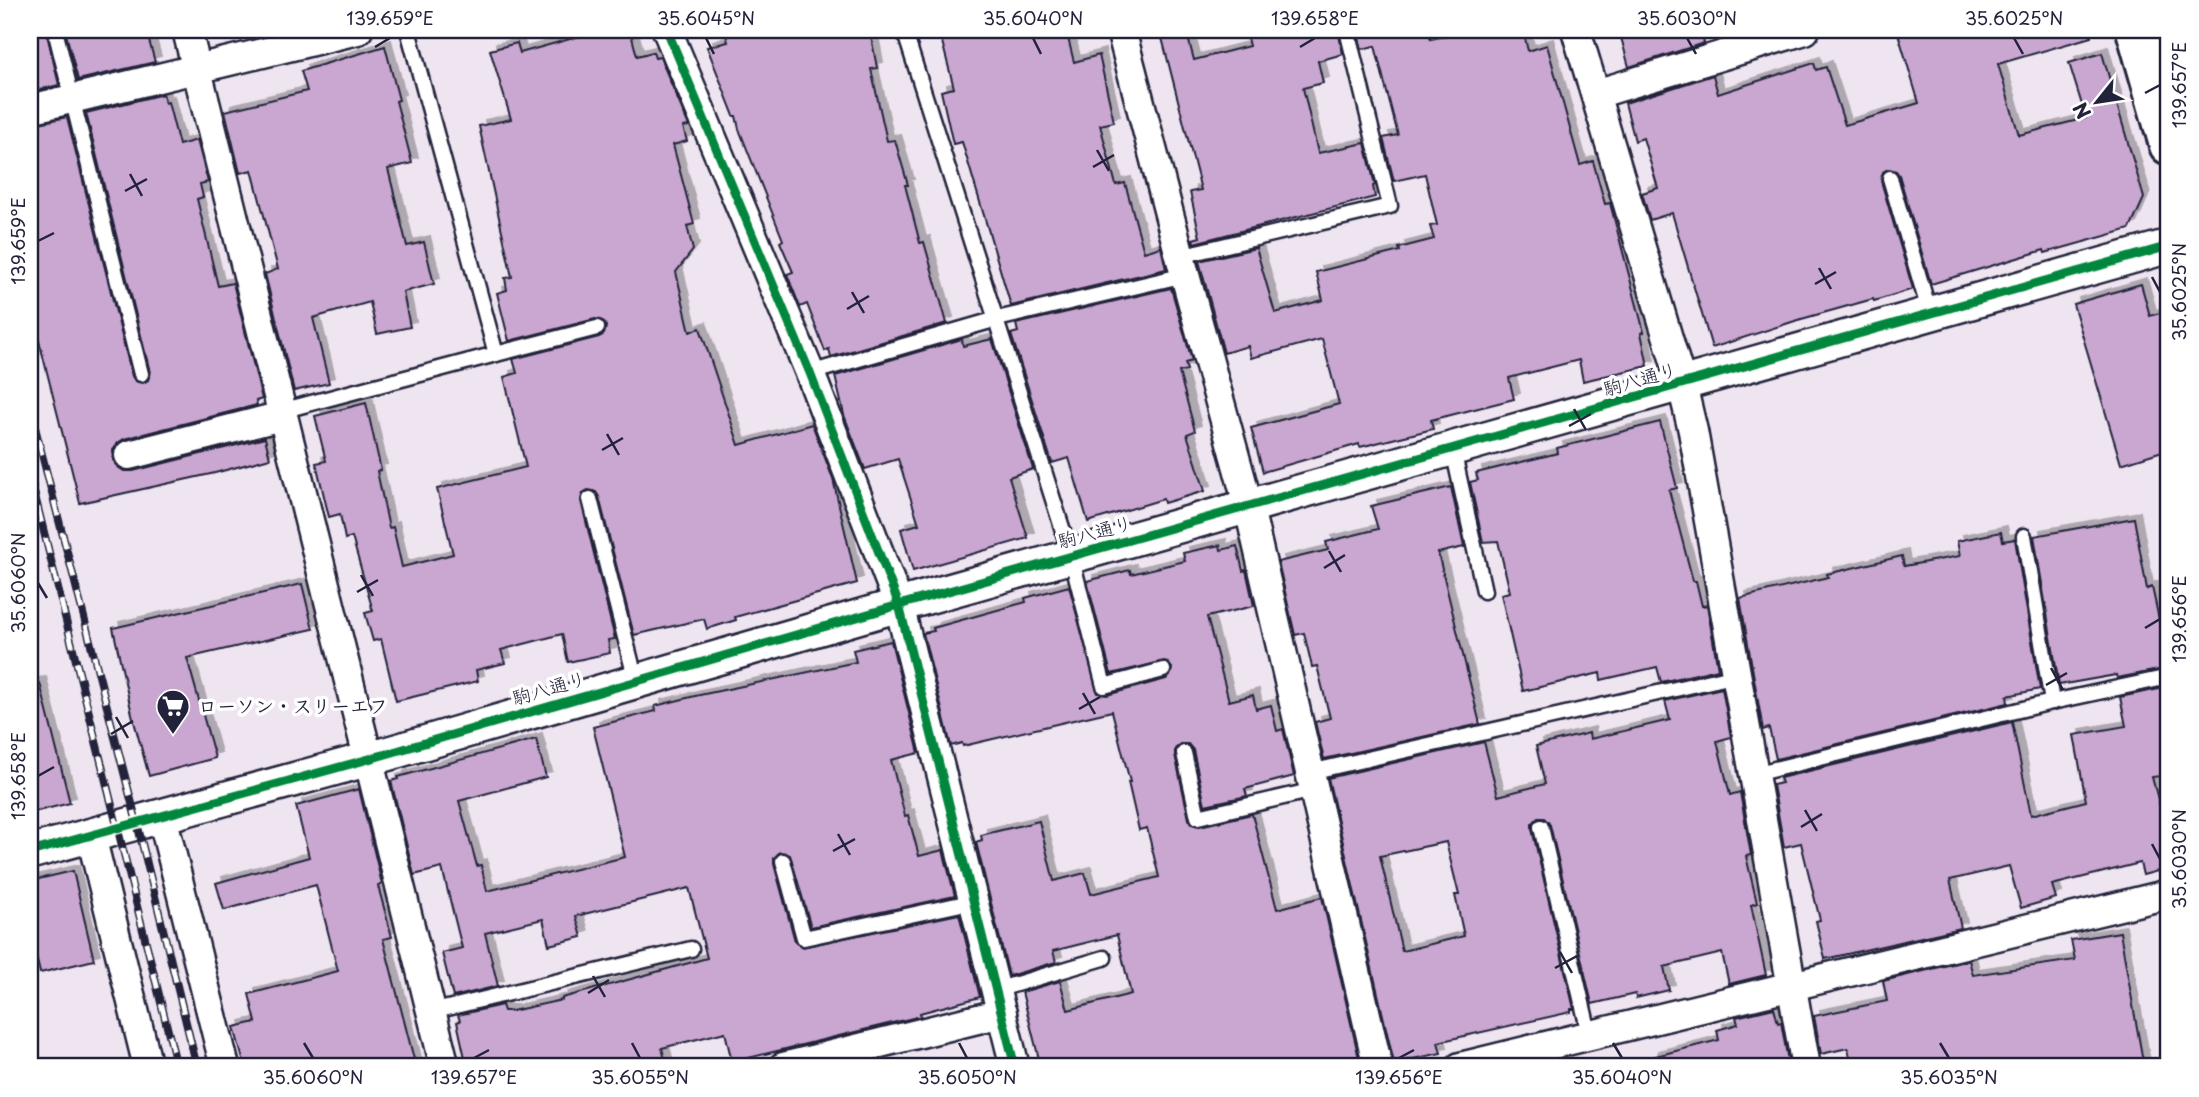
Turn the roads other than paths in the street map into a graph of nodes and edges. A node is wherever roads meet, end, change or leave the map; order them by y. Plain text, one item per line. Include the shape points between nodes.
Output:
1 (55, 30) edge
2 (187, 30) edge
3 (358, 30) edge
4 (408, 30) edge
5 (667, 30) edge
6 (904, 30) edge
7 (1121, 30) edge
8 (1347, 30) edge
9 (1576, 30) edge
10 (1805, 30) edge
11 (2136, 30) edge
12 (198, 70) junction
13 (1596, 94) junction
14 (73, 99) junction
15 (30, 109) edge
16 (2169, 145) edge
17 (1890, 178) dead end
18 (2169, 246) edge
19 (1183, 265) junction
20 (1930, 314) junction
21 (996, 319) junction
22 (597, 328) dead end
23 (496, 354) junction
24 (810, 373) junction
25 (141, 374) dead end
26 (1682, 385) junction
27 (281, 414) junction
28 (1453, 450) junction
29 (129, 455) dead end
30 (590, 499) dead end
31 (1249, 508) junction
32 (2024, 536) dead end
33 (1071, 556) junction
34 (1484, 591) dead end
35 (899, 605) junction
36 (1163, 670) dead end
37 (1737, 675) junction
38 (2169, 677) edge
39 (636, 681) junction
40 (2052, 702) junction
41 (1184, 753) dead end
42 (369, 759) junction
43 (1754, 774) junction
44 (1312, 781) junction
45 (162, 816) junction
46 (1541, 827) dead end
47 (91, 836) junction
48 (30, 852) edge
49 (783, 861) dead end
50 (2169, 894) edge
51 (975, 901) junction
52 (691, 949) dead end
53 (1104, 958) dead end
54 (1793, 987) junction
55 (999, 1002) junction
56 (432, 1012) junction
57 (1590, 1037) junction
58 (148, 1067) edge
59 (225, 1067) edge
60 (445, 1067) edge
61 (783, 1067) edge
62 (1015, 1067) edge
63 (1378, 1067) edge
64 (1460, 1067) edge
65 (1806, 1067) edge

1 - 14 lane
2 - 12 street
3 - 12 street
4 - 23 lane
5 - 24 street
6 - 21 lane
7 - 19 street
8 - 19 lane via 1391,206
9 - 13 street
10 - 13 street
11 - 16 main road
12 - 14 street
12 - 27 street
13 - 26 street
14 - 15 street
14 - 25 lane
17 - 20 lane
18 - 20 street, 駒八通り
19 - 21 lane
19 - 31 street
20 - 26 street, 駒八通り
21 - 24 lane
21 - 33 lane
22 - 23 lane
23 - 27 lane
24 - 35 street
26 - 28 street, 駒八通り
26 - 37 street
27 - 29 street
27 - 42 street
28 - 31 street, 駒八通り
28 - 34 lane
30 - 39 lane
31 - 33 street, 駒八通り
31 - 44 street
32 - 40 lane
33 - 35 street, 駒八通り
33 - 36 lane via 1104,686
35 - 39 street, 駒八通り
35 - 51 street
37 - 43 street
37 - 44 lane
38 - 40 lane
39 - 42 street, 駒八通り
40 - 43 lane
41 - 44 lane via 1198,817
42 - 45 street, 駒八通り
42 - 56 street
43 - 54 street
44 - 63 street
45 - 47 street, 駒八通り
45 - 59 street
46 - 57 lane
47 - 48 street, 駒八通り
47 - 58 street
49 - 51 lane via 804,938
50 - 54 street
51 - 55 street
52 - 56 lane
53 - 55 lane
54 - 57 street
54 - 65 street
55 - 61 street
55 - 62 street
56 - 60 street
57 - 64 street

